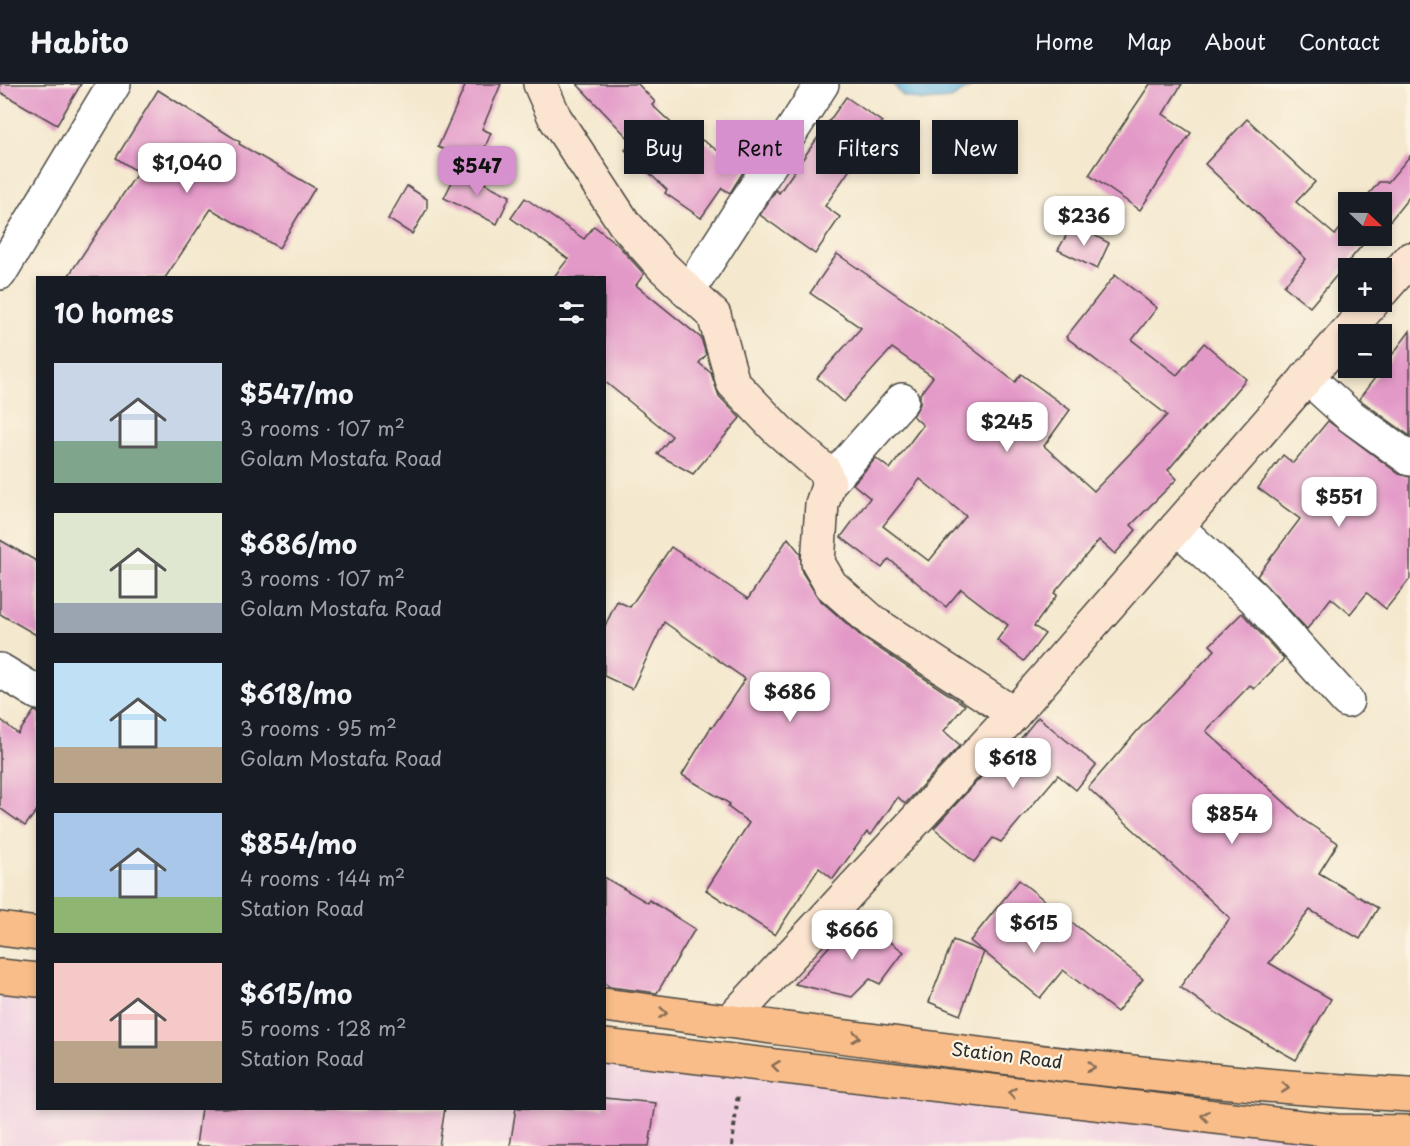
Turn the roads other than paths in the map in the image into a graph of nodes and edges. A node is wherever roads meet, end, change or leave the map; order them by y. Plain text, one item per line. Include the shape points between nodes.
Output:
1 (114, 84) edge
2 (540, 84) edge
3 (822, 84) edge
4 (1410, 259) edge
5 (1, 269) edge
6 (1392, 280) edge
7 (688, 292) junction
8 (1364, 312) edge
9 (1307, 377) junction
10 (902, 400) dead end
11 (1410, 459) edge
12 (829, 483) junction
13 (1177, 527) junction
14 (0, 670) edge
15 (36, 692) edge
16 (1347, 701) dead end
17 (1014, 714) junction
18 (0, 929) edge
19 (36, 934) edge
20 (0, 976) edge
21 (36, 980) edge
22 (606, 1005) edge
23 (730, 1021) junction
24 (606, 1046) edge
25 (1410, 1095) edge
26 (1410, 1132) edge

1 - 5 street
2 - 7 main road via 555,118 624,223
3 - 7 street
4 - 6 main road
7 - 12 main road via 714,315 733,383 778,430 825,470
8 - 9 main road
9 - 11 street via 1349,415
9 - 13 main road
10 - 12 street
12 - 17 main road via 822,504 818,563 831,585 873,622
13 - 16 street via 1254,598
13 - 17 main road
14 - 15 street
17 - 23 main road
18 - 19 main road
20 - 21 main road
22 -> 23 main road, Station Road
23 -> 25 main road, Station Road via 1128,1072
26 -> 24 main road, Station Road via 1336,1131

